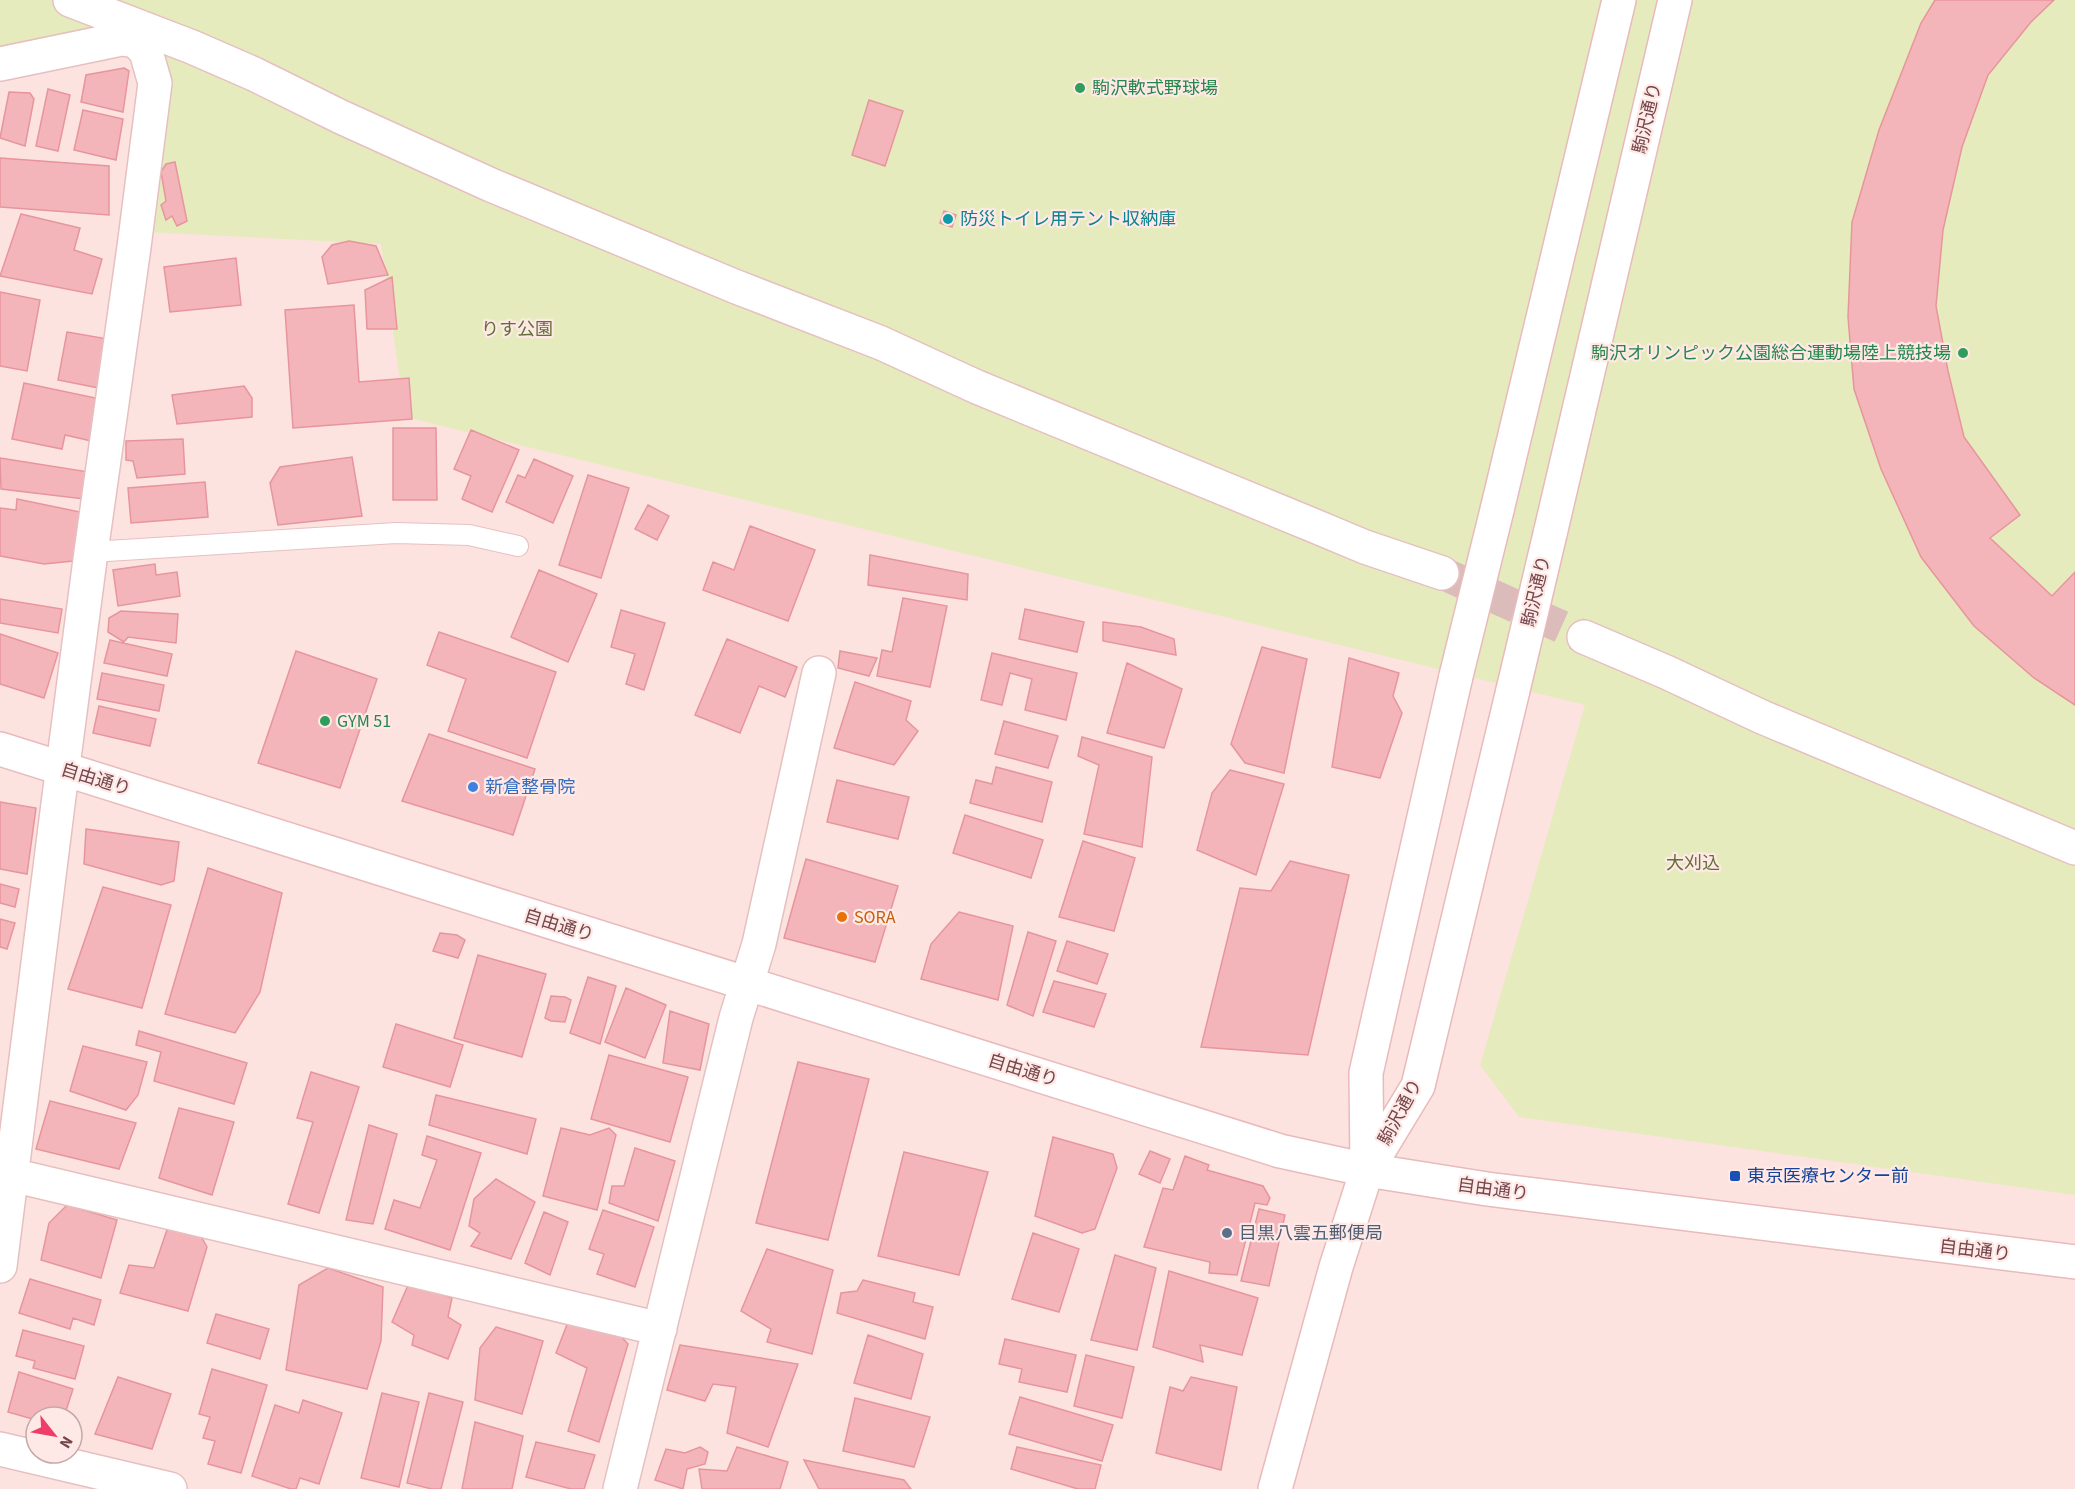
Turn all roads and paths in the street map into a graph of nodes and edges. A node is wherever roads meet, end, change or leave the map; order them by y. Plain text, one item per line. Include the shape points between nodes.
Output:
1 (70, 0) edge
2 (1619, 0) edge
3 (1675, 0) edge
4 (0, 64) edge
5 (518, 546) dead end
6 (91, 552) junction
7 (1442, 573) tunnel mouth
8 (1584, 637) tunnel mouth
9 (819, 673) dead end
10 (0, 749) edge
11 (63, 769) junction
12 (2075, 848) edge
13 (747, 984) junction
14 (1367, 1170) junction
15 (12, 1175) junction
16 (2075, 1262) edge
17 (0, 1266) edge
18 (660, 1329) junction
19 (0, 1449) edge
20 (170, 1489) edge
21 (620, 1489) edge
22 (1275, 1489) edge

1 - 7 street via 192,47 502,189 881,343 976,387 1365,547
2 - 14 street, 駒沢通り, bridge via 1456,676 1366,1073
3 - 14 street, 駒沢通り, bridge via 1418,1086
4 - 6 street via 122,39 136,41 146,51 154,83
5 - 6 lane via 469,535 396,533
6 - 11 street
8 - 12 street via 1762,717
9 - 13 street
10 - 11 street, 自由通り
11 - 13 street, 自由通り
11 - 15 street
13 - 14 street, 自由通り via 1280,1151
13 - 18 street
14 - 16 street, 自由通り via 1487,1189
14 - 22 street, 駒沢通り
15 - 17 street
15 - 18 street
18 - 21 street
19 - 20 street

